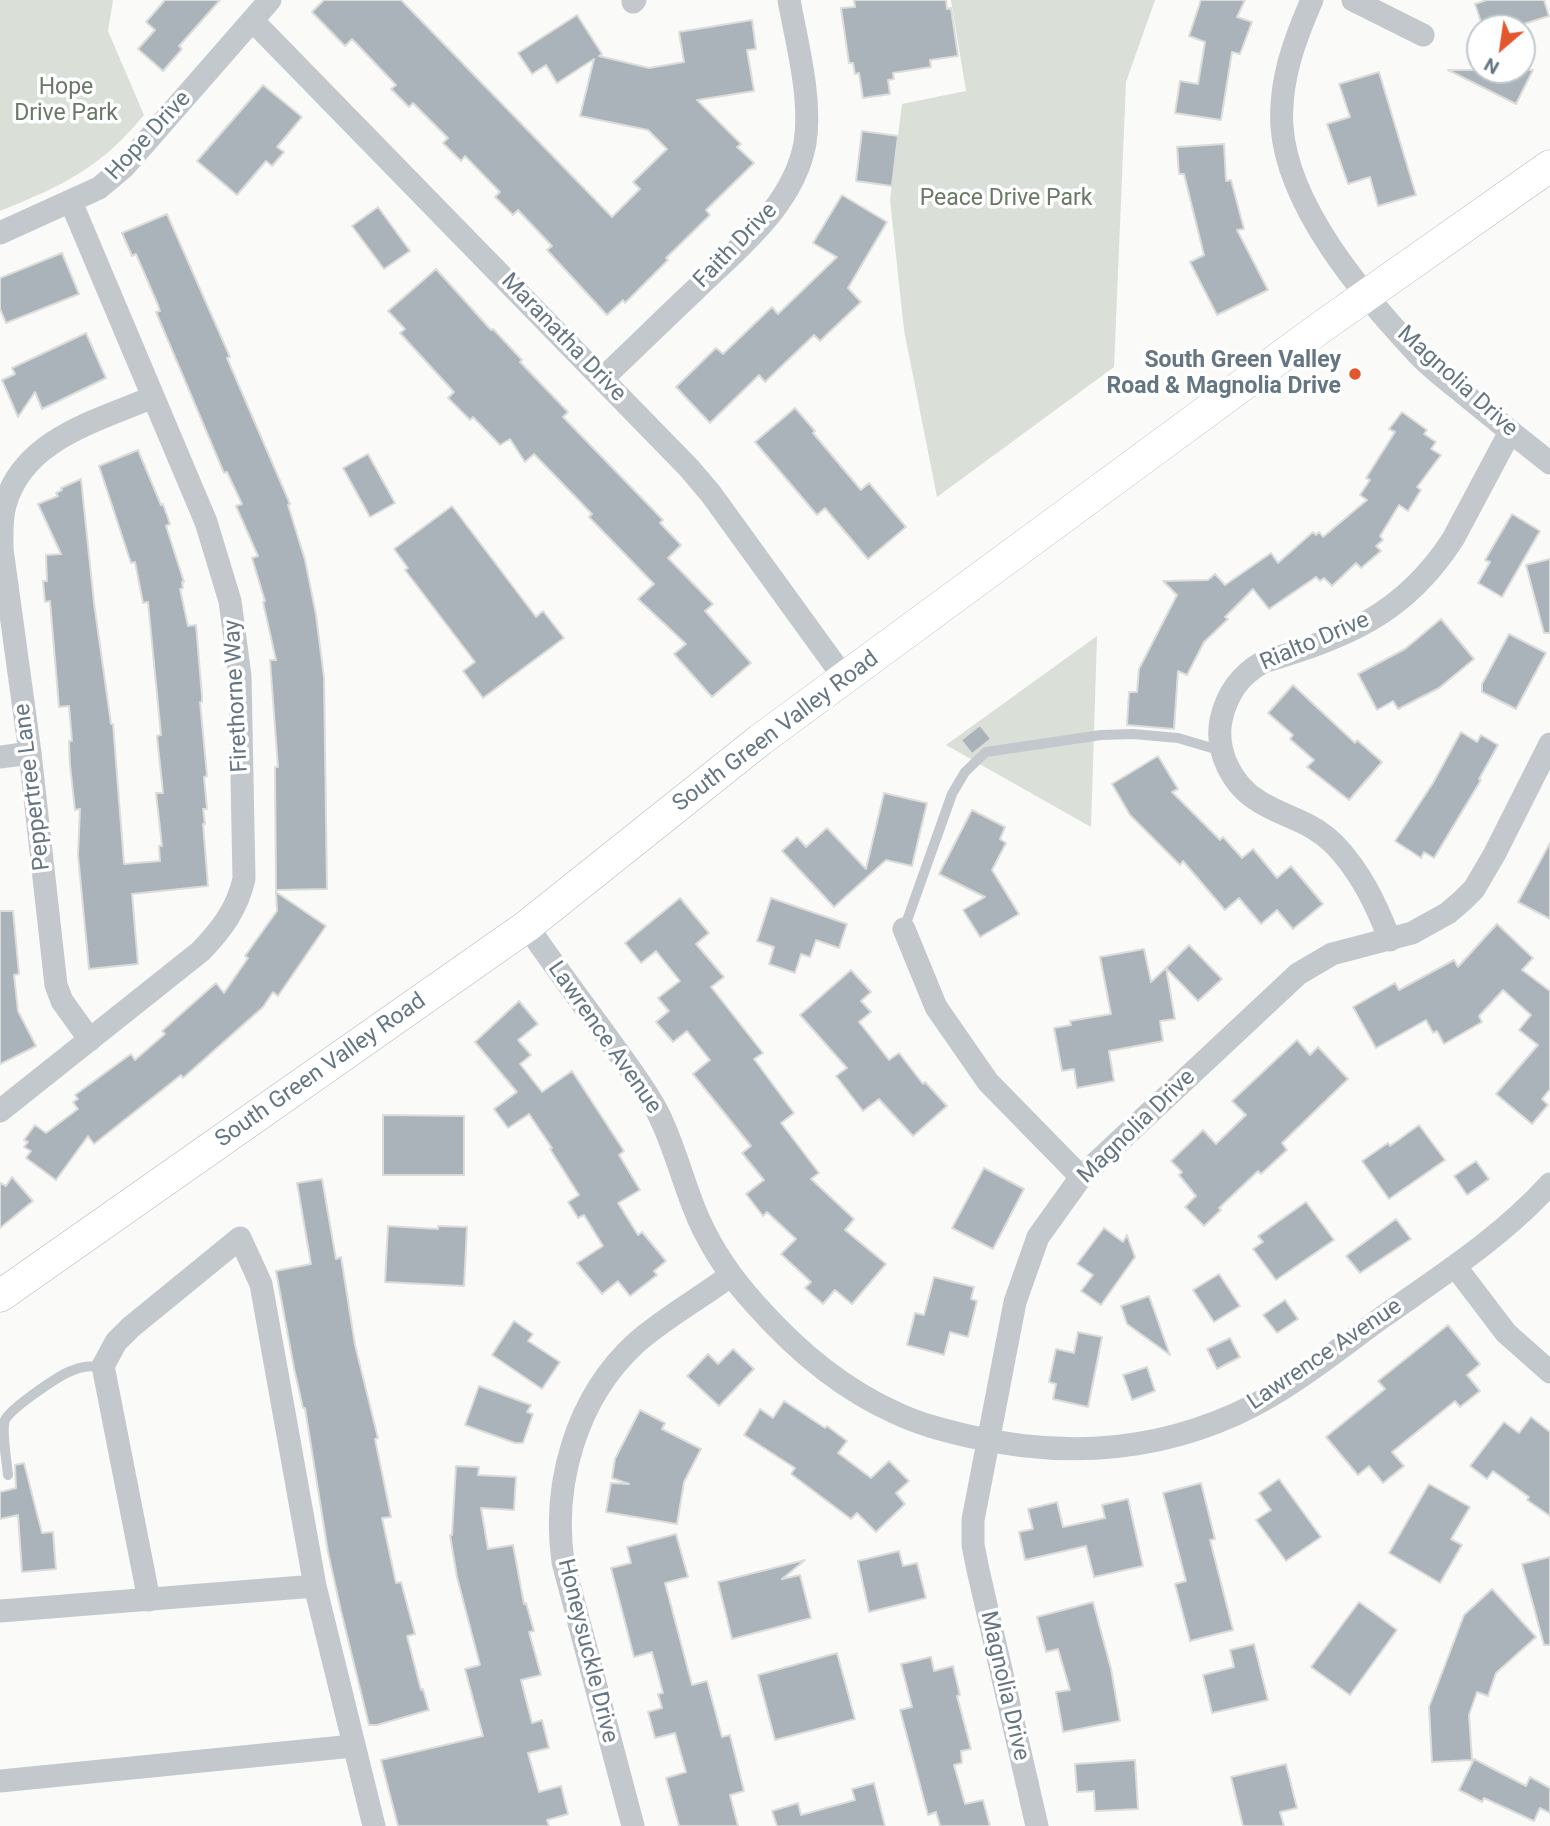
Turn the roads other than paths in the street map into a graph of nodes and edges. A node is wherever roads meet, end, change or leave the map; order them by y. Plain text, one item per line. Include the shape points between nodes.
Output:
1 (270, 0) edge
2 (789, 0) edge
3 (1312, 0) edge
4 (1353, 0) edge
5 (253, 20) junction
6 (1423, 35) dead end
7 (1550, 166) edge
8 (72, 202) junction
9 (0, 233) edge
10 (1368, 296) junction
11 (603, 378) junction
12 (153, 397) junction
13 (1510, 432) junction
14 (1550, 463) edge
15 (845, 679) junction
16 (1550, 744) edge
17 (1222, 751) junction
18 (30, 753) junction
19 (0, 757) edge
20 (527, 926) junction
21 (904, 929) joint
22 (1390, 940) junction
23 (90, 1040) junction
24 (0, 1111) edge
25 (1081, 1177) junction
26 (1550, 1184) edge
27 (1455, 1266) junction
28 (731, 1275) junction
29 (0, 1296) edge
30 (103, 1366) junction
31 (1550, 1372) edge
32 (989, 1440) junction
33 (8, 1475) dead end
34 (315, 1586) junction
35 (149, 1600) junction
36 (0, 1611) edge
37 (353, 1746) junction
38 (0, 1781) edge
39 (374, 1826) edge
40 (633, 1826) edge
41 (1037, 1826) edge

1 - 5 street, Hope Drive
2 - 11 street, Faith Drive via 806,121 805,143 792,181 754,233
3 - 10 street, Magnolia Drive via 1287,68 1284,147 1294,182 1314,221
4 - 6 street
5 - 8 street, Hope Drive via 124,167
5 - 11 street, Maranatha Drive
7 - 10 main road, South Green Valley Road
8 - 9 street, Hope Drive
8 - 12 street, Firethorne Way
10 - 13 street, Magnolia Drive via 1415,351
10 - 15 main road, South Green Valley Road
11 - 15 street, Maranatha Drive via 711,494
12 - 18 street, Peppertree Lane via 46,446 21,473 5,505 2,549
12 - 23 street, Firethorne Way via 206,522 230,601 240,676 244,879 235,908 210,942
13 - 14 street, Magnolia Drive
13 - 17 street, Rialto Drive via 1453,539 1411,589 1387,610 1346,634 1264,662 1242,676 1226,700 1220,729
15 - 20 main road, South Green Valley Road via 760,740
16 - 22 street, Magnolia Drive via 1474,889 1448,913
17 - 21 lane via 1178,738 1117,734 986,752 965,772 952,794
17 - 22 street, Rialto Drive via 1232,775 1250,795 1332,842 1371,895
18 - 19 street
18 - 23 street, Peppertree Lane via 56,985
20 - 28 street, Lawrence Avenue via 656,1109 699,1219
20 - 29 main road, South Green Valley Road
21 - 25 street via 936,1007 988,1082
22 - 25 street, Magnolia Drive via 1332,954 1298,974
23 - 24 street, Firethorne Way
25 - 32 street, Magnolia Drive via 1033,1250 1015,1302
26 - 27 street, Lawrence Avenue via 1514,1221
27 - 31 street via 1506,1333
27 - 32 street, Lawrence Avenue via 1291,1381 1207,1426 1137,1444 1087,1450 1032,1448
28 - 32 street, Lawrence Avenue via 780,1332 841,1381 896,1414
28 - 40 street, Honeysuckle Drive via 626,1353 581,1423 562,1480 559,1535 565,1573
30 - 33 lane via 60,1376 9,1415 4,1425
30 - 34 street via 131,1327 240,1238 261,1284
30 - 35 street
32 - 41 street, Magnolia Drive via 972,1520 973,1545
34 - 35 street
34 - 37 street
35 - 36 street
37 - 38 street
37 - 39 street

